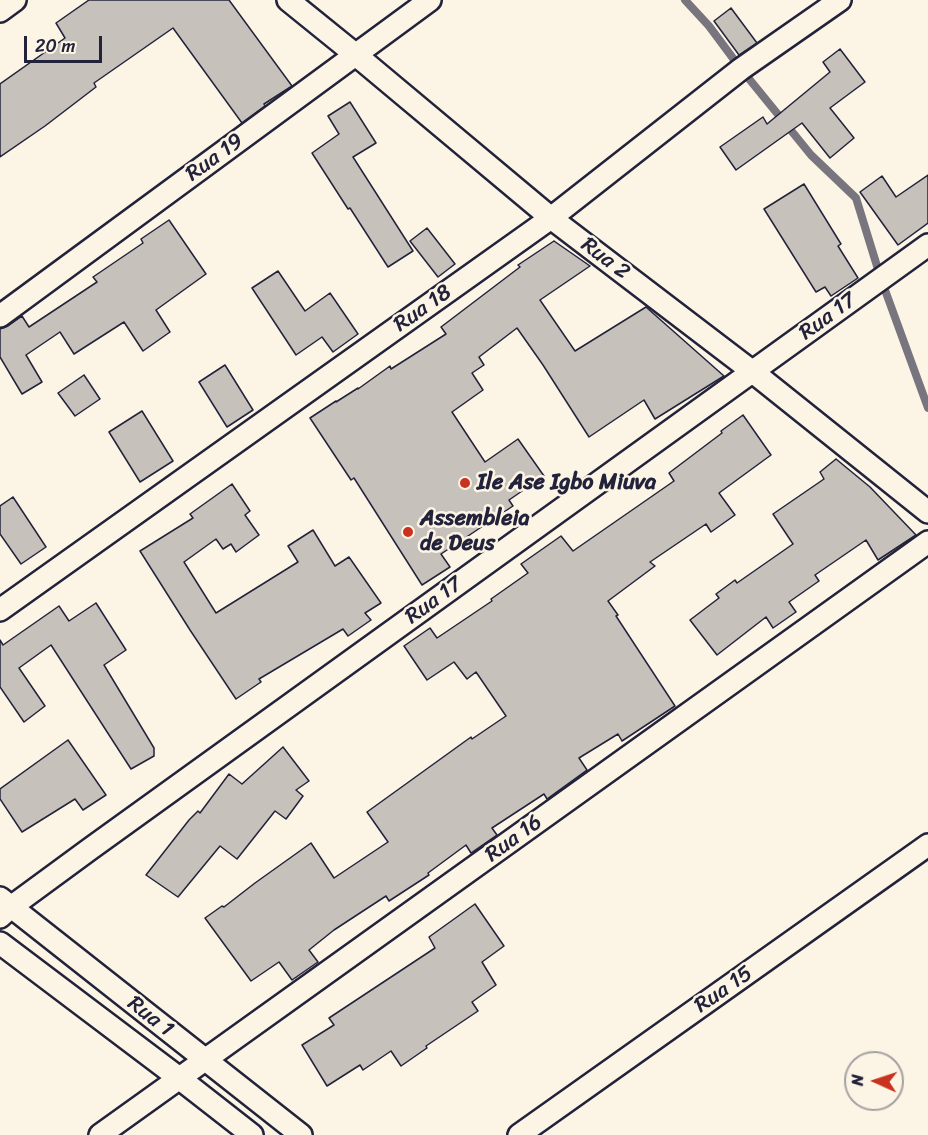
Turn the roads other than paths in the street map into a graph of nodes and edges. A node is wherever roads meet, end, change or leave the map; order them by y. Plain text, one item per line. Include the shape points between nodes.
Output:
1 (15, 0) edge
2 (288, 0) edge
3 (430, 0) edge
4 (840, 0) edge
5 (0, 11) edge
6 (356, 55) junction
7 (551, 218) junction
8 (928, 245) edge
9 (0, 316) edge
10 (753, 372) junction
11 (928, 512) edge
12 (928, 542) edge
13 (0, 610) edge
14 (928, 845) edge
15 (4, 907) edge
16 (0, 943) edge
17 (206, 1060) junction
18 (179, 1078) junction
19 (100, 1135) edge
20 (252, 1135) edge
21 (301, 1135) edge
22 (519, 1135) edge

1 - 5 street
2 - 6 street, Rua 2
3 - 6 street, Rua 19
4 - 7 street, Rua 18 via 741,69
6 - 7 street, Rua 2
6 - 9 street, Rua 19
7 - 10 street, Rua 2
7 - 13 street, Rua 18
8 - 10 street, Rua 17
10 - 11 street, Rua 2
10 - 15 street, Rua 17
12 - 17 street, Rua 16
14 - 22 street, Rua 15
15 - 17 street, Rua 1
16 - 18 street, Rua 1
17 - 18 street, Rua 16
17 - 21 street, Rua 1
18 - 19 street, Rua 16
18 - 20 street, Rua 1

